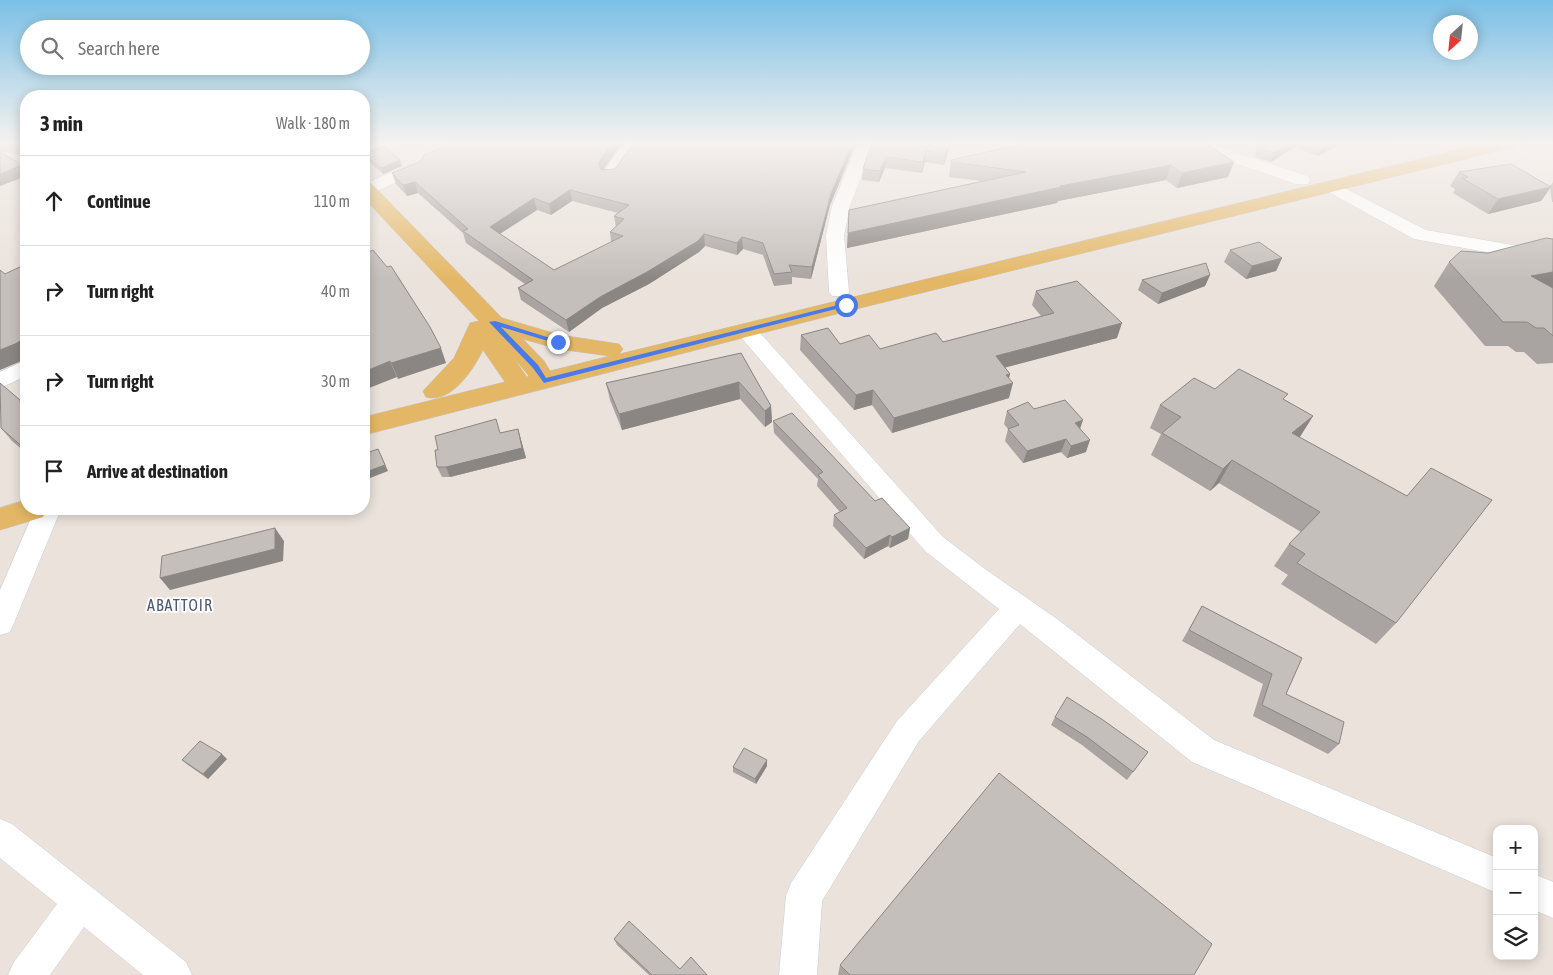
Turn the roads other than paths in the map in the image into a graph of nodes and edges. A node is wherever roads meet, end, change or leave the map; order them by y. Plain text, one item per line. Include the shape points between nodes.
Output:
1 (848, 188) edge
2 (1267, 188) edge
3 (1321, 188) edge
4 (1336, 188) edge
5 (370, 200) edge
6 (1553, 258) edge
7 (839, 292) junction
8 (485, 325) junction
9 (746, 330) junction
10 (611, 349) junction
11 (20, 370) edge
12 (540, 374) junction
13 (515, 380) junction
14 (0, 381) edge
15 (435, 391) junction
16 (370, 408) edge
17 (370, 424) edge
18 (20, 501) edge
19 (0, 506) edge
20 (20, 513) edge
21 (45, 515) edge
22 (0, 519) edge
23 (1018, 607) junction
24 (0, 623) edge
25 (0, 836) edge
26 (1493, 874) edge
27 (1538, 894) edge
28 (1553, 900) edge
29 (81, 901) junction
30 (27, 975) edge
31 (173, 975) edge
32 (798, 975) edge

1 - 7 street via 835,234
2 - 7 main road
3 - 9 main road
4 - 6 street via 1421,235
5 - 8 main road
7 - 10 main road
8 - 10 main road via 558,342
8 - 12 main road
8 - 13 main road
8 - 15 main road via 467,359
9 - 12 main road
9 - 23 street via 934,544
10 - 12 main road
11 - 14 street
12 - 13 main road
13 - 15 main road
13 - 17 main road
15 - 16 main road
18 - 19 main road
20 - 22 main road
21 - 24 street
23 - 26 street via 1204,751
23 - 32 street via 908,731 804,896
25 - 29 street
27 - 28 street
29 - 30 street
29 - 31 street

